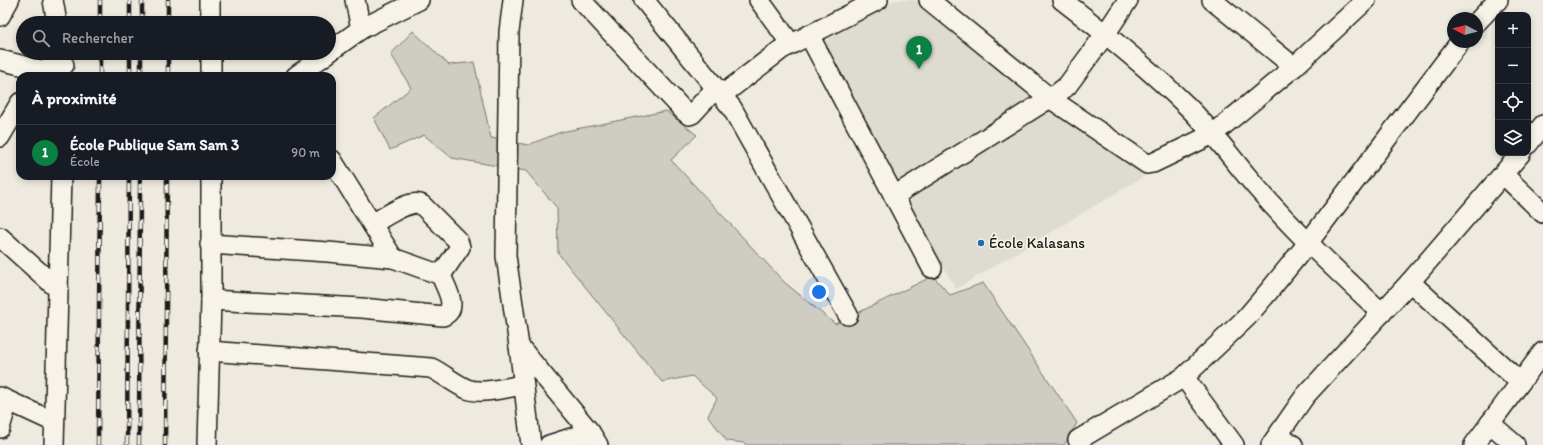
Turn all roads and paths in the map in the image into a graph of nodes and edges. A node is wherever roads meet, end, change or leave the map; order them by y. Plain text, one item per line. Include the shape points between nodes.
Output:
1 (9, 0) edge
2 (53, 0) edge
3 (355, 0) edge
4 (419, 0) edge
5 (513, 0) edge
6 (581, 0) edge
7 (644, 0) edge
8 (759, 0) edge
9 (878, 0) edge
10 (929, 0) edge
11 (1062, 0) edge
12 (1128, 0) edge
13 (1212, 0) edge
14 (1498, 0) edge
15 (1364, 1) edge
16 (0, 16) edge
17 (56, 16) edge
18 (1483, 16) edge
19 (361, 29) junction
20 (1106, 33) junction
21 (809, 35) junction
22 (790, 44) junction
23 (336, 48) edge
24 (1455, 48) edge
25 (0, 60) edge
26 (211, 60) edge
27 (319, 60) edge
28 (63, 65) edge
29 (1294, 67) junction
30 (36, 72) edge
31 (42, 72) edge
32 (211, 72) edge
33 (302, 72) edge
34 (720, 91) junction
35 (1051, 99) junction
36 (16, 110) edge
37 (1543, 125) edge
38 (1213, 134) junction
39 (0, 137) edge
40 (1531, 140) edge
41 (1519, 156) edge
42 (336, 166) edge
43 (1504, 175) junction
44 (61, 180) edge
45 (211, 180) edge
46 (894, 196) junction
47 (1543, 213) edge
48 (372, 224) junction
49 (0, 238) edge
50 (1308, 243) junction
51 (210, 244) junction
52 (393, 258) junction
53 (932, 268) dead end
54 (441, 275) junction
55 (1410, 282) junction
56 (58, 289) junction
57 (211, 300) junction
58 (1382, 313) junction
59 (848, 315) dead end
60 (519, 346) junction
61 (209, 350) junction
62 (1543, 352) edge
63 (1184, 377) junction
64 (1520, 382) junction
65 (523, 385) junction
66 (4, 399) edge
67 (54, 422) junction
68 (1490, 423) junction
69 (0, 428) edge
70 (594, 439) edge
71 (1078, 440) dead end
72 (1281, 442) edge
73 (54, 445) edge
74 (207, 445) edge
75 (531, 445) edge
76 (549, 445) edge
77 (1234, 445) edge
78 (1474, 445) edge
79 (1515, 445) edge

1 - 16 street
2 - 17 street
3 - 19 street
4 - 19 street
5 - 60 street via 509,32 506,256
6 - 34 street via 689,115
7 - 34 street
8 - 22 street
9 - 21 street
10 - 35 street
11 - 20 street
12 - 20 street
13 - 29 street
14 - 18 street
15 - 29 street
19 - 23 street
20 - 35 street via 1066,86
20 - 38 street via 1187,105
21 - 22 street
21 - 46 street
22 - 34 street
24 - 50 street
25 - 30 street
26 - 32 street
27 - 33 street
28 - 31 street
29 - 38 street
34 - 59 street
35 - 38 street via 1146,164 1153,164
35 - 46 street
36 - 39 street
37 - 40 street
38 - 50 street via 1258,190
41 - 43 street
42 - 48 street
43 - 47 street
43 - 55 street
44 - 56 street
45 - 51 street
46 - 53 street
48 - 52 street
48 - 54 street via 407,205 422,205 460,246
49 - 56 street
50 - 58 street
50 - 63 street via 1246,318
51 - 52 street
51 - 57 street
52 - 54 street
54 - 57 street via 451,301 450,311 443,316 362,308
55 - 58 street
55 - 64 street
56 - 67 street
57 - 61 street
58 - 72 street via 1305,396
60 - 65 street
60 - 70 street
61 - 65 street via 431,368 468,390
61 - 74 street
62 - 64 street
63 - 71 street
63 - 77 street
64 - 68 street
65 - 75 street
66 - 67 street
66 - 69 street
67 - 73 street
68 - 78 street
68 - 79 street
70 - 76 street

